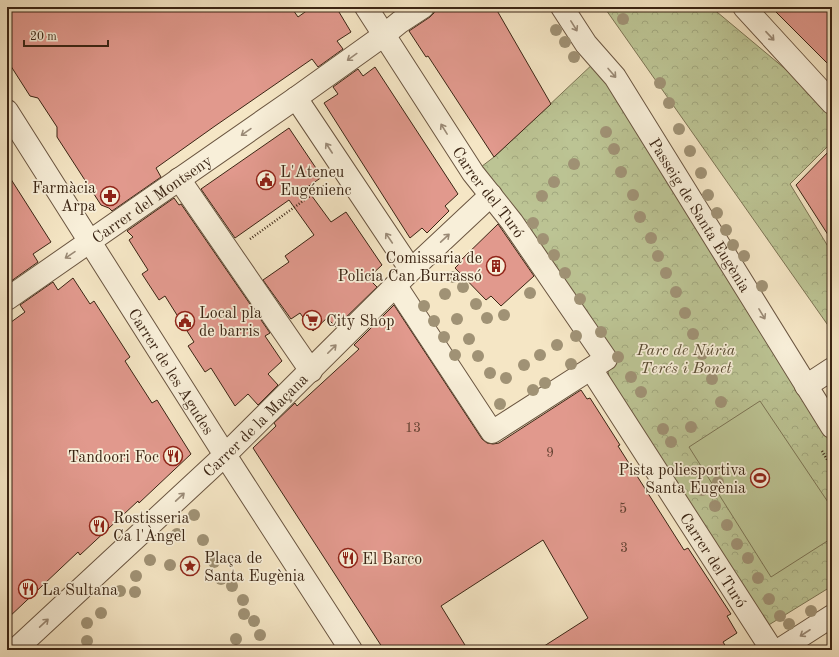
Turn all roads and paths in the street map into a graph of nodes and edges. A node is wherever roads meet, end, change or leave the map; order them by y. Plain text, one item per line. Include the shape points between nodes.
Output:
1 (366, 7) edge
2 (423, 7) edge
3 (562, 7) edge
4 (744, 7) edge
5 (384, 35) junction
6 (296, 98) junction
7 (832, 103) edge
8 (7, 111) edge
9 (179, 179) junction
10 (328, 182) dead end
11 (491, 195) junction
12 (249, 239) dead end
13 (90, 242) junction
14 (411, 270) junction
15 (396, 286) junction
16 (7, 299) edge
17 (591, 369) junction
18 (832, 369) edge
19 (310, 371) junction
20 (806, 386) junction
21 (832, 427) edge
22 (225, 455) junction
23 (832, 616) edge
24 (15, 650) edge
25 (351, 650) edge
26 (772, 650) edge
27 (779, 650) edge

1 - 5 street, Carrer del Turó
2 - 5 street, Carrer del Montseny
3 -> 20 street, Passeig de Santa Eugènia via 586,44 615,77
4 -> 7 street
5 -> 6 street, Carrer del Montseny
11 -> 5 street, Carrer del Turó via 472,173
6 -> 9 street, Carrer del Montseny
14 -> 6 street
8 - 13 street, Carrer de les Agudes
9 - 13 street, Carrer del Montseny
9 - 19 street
10 - 12 path
14 -> 11 street, Carrer de la Maçana
11 - 17 street, Carrer del Turó via 606,359
13 -> 16 street, Carrer del Montseny
13 - 22 street, Carrer de les Agudes
14 - 15 street, Carrer de la Maçana
15 - 17 street, Carrer del Turó via 492,432
19 -> 15 street, Carrer de la Maçana
17 - 26 street, Carrer del Turó
18 - 20 street
19 - 22 street, Carrer de la Maçana
20 - 21 street, Passeig de Santa Eugènia
24 -> 22 street, Carrer de la Maçana
22 - 25 street, Carrer de les Agudes
23 -> 27 street

